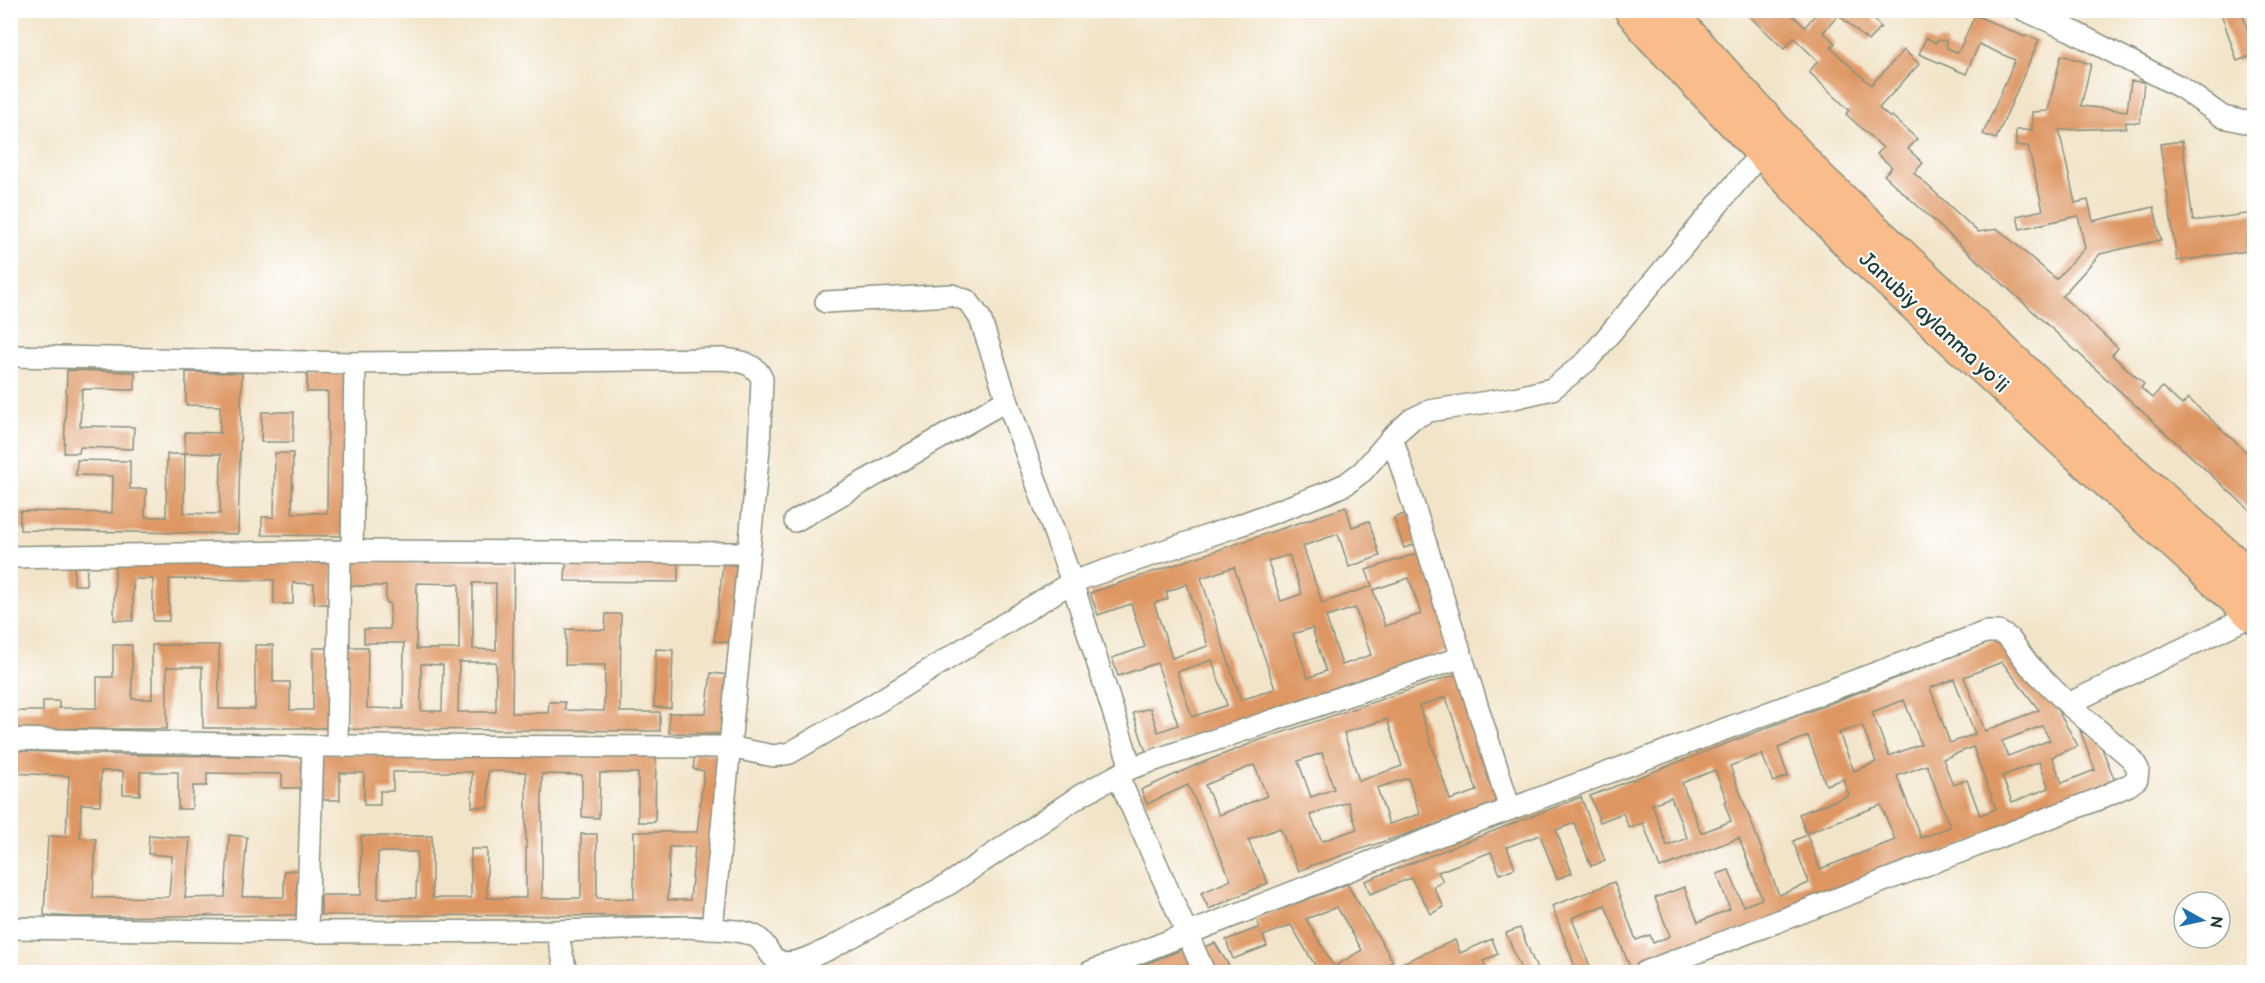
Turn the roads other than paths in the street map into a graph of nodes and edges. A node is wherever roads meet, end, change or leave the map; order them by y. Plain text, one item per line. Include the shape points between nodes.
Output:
1 (1631, 10) edge
2 (1668, 10) edge
3 (2024, 10) edge
4 (2254, 120) edge
5 (1761, 153) junction
6 (826, 302) dead end
7 (10, 356) edge
8 (355, 363) junction
9 (1007, 400) junction
10 (1392, 437) junction
11 (795, 521) dead end
12 (346, 552) junction
13 (748, 553) junction
14 (10, 557) edge
15 (2251, 573) edge
16 (1072, 582) junction
17 (2254, 615) edge
18 (1462, 657) junction
19 (2068, 704) junction
20 (10, 739) edge
21 (338, 745) junction
22 (313, 746) junction
23 (729, 747) junction
24 (1124, 772) junction
25 (1510, 809) junction
26 (10, 928) edge
27 (712, 929) junction
28 (557, 931) junction
29 (307, 932) junction
30 (1187, 934) junction
31 (566, 972) edge
32 (1090, 972) edge
33 (1204, 972) edge
34 (1645, 972) edge

1 - 5 highway, Janubiy aylanma yoʻli
2 - 15 highway, Janubiy aylanma yoʻli via 1817,177 2117,458
3 - 4 street via 2182,88 2223,117
5 - 10 street via 1587,361 1552,389 1429,411 1412,419
5 - 17 highway, Janubiy aylanma yoʻli via 1856,250
6 - 9 street via 952,295 968,301 980,318
7 - 8 street
8 - 12 street
8 - 13 street via 722,359 746,363 762,379
9 - 11 street
9 - 16 street
10 - 16 street via 1363,471 1346,484
10 - 18 street
12 - 13 street
12 - 14 street
12 - 21 street
13 - 23 street
16 - 23 street via 790,753 774,756
16 - 24 street
17 - 19 street
18 - 24 street
18 - 25 street
19 - 25 street via 2009,638 1999,632 1986,632
19 - 34 street via 2132,759 2138,769 2137,779 2096,800
20 - 22 street
21 - 22 street
21 - 23 street
22 - 29 street
23 - 27 street
24 - 27 street via 1072,801 949,884 818,953 784,963 772,957 757,937
24 - 30 street
25 - 30 street
26 - 29 street
27 - 28 street
28 - 29 street
28 - 31 street
30 - 32 street
30 - 33 street

